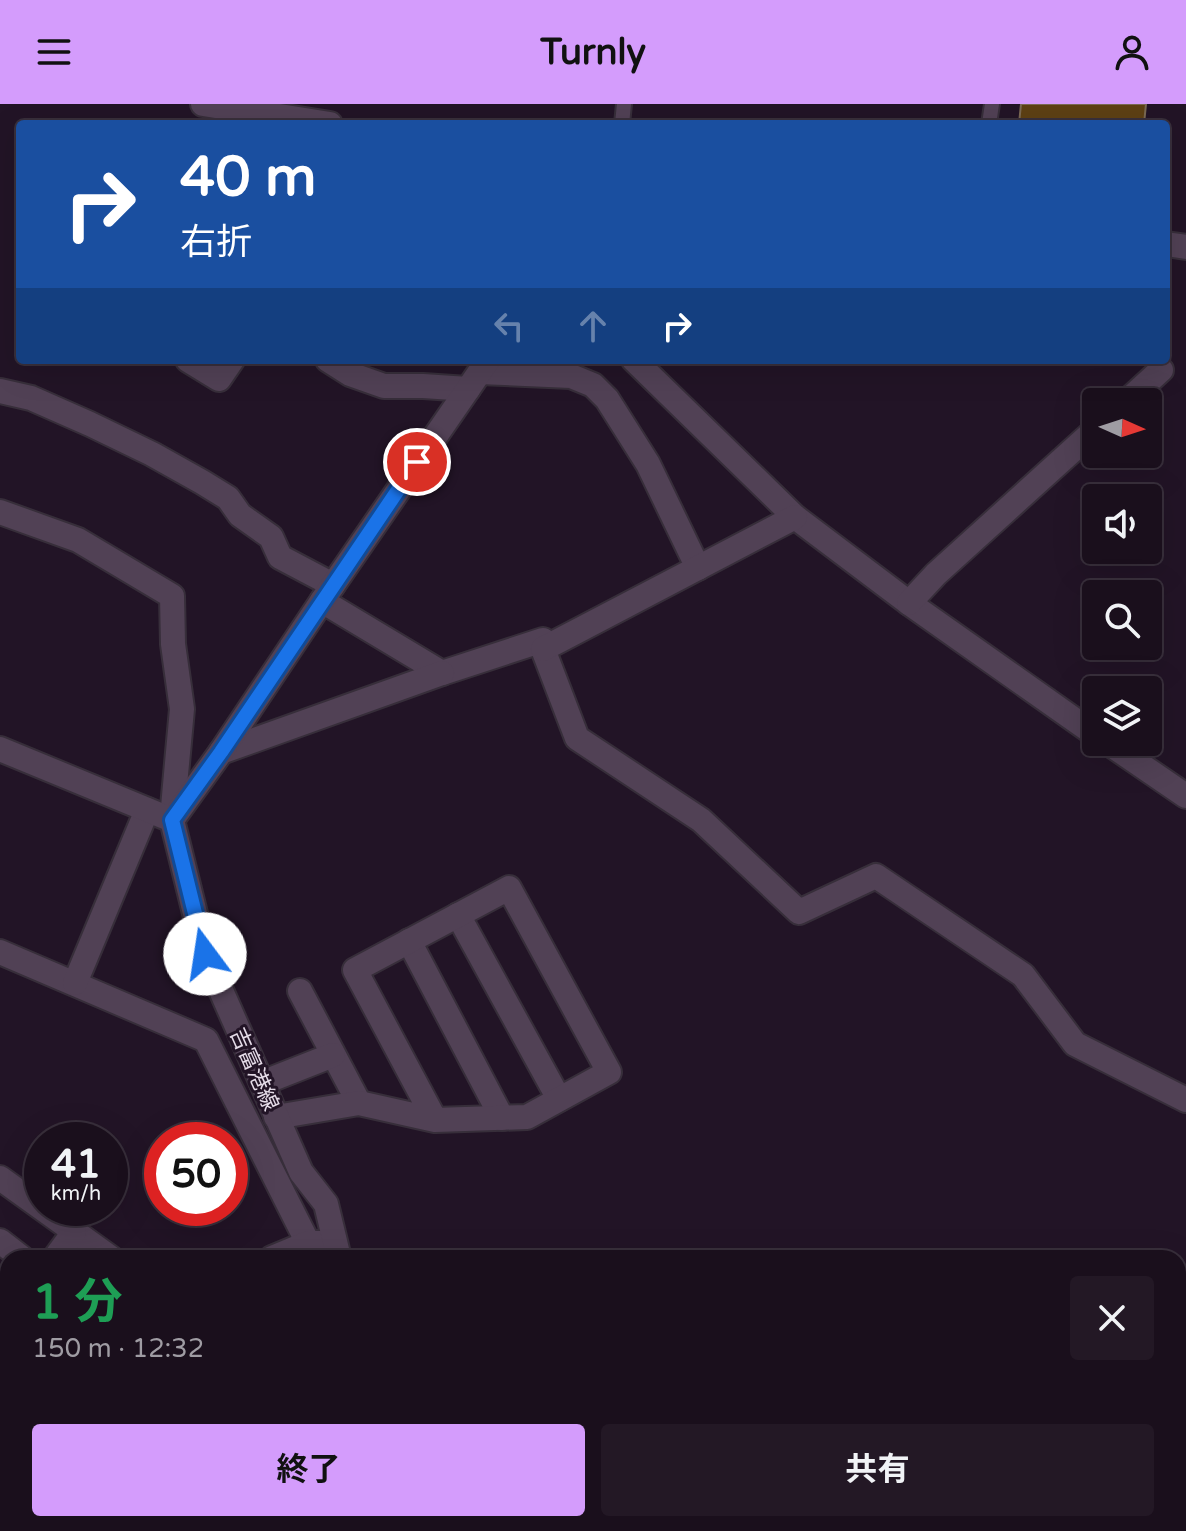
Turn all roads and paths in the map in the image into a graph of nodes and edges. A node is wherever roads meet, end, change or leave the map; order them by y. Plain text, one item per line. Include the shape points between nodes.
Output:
1 (203, 104) edge
2 (305, 120) edge
3 (195, 364) edge
4 (229, 364) edge
5 (334, 364) edge
6 (638, 364) edge
7 (1161, 370) dead end
8 (478, 374) edge
9 (1141, 388) edge
10 (0, 391) edge
11 (1082, 442) edge
12 (0, 512) edge
13 (795, 517) junction
14 (698, 568) junction
15 (327, 593) junction
16 (909, 603) junction
17 (543, 649) junction
18 (442, 673) junction
19 (1082, 725) edge
20 (0, 749) edge
21 (221, 752) junction
22 (1127, 756) edge
23 (1186, 796) edge
24 (147, 810) junction
25 (172, 820) junction
26 (458, 915) junction
27 (409, 941) junction
28 (0, 952) edge
29 (75, 983) junction
30 (300, 991) dead end
31 (333, 1055) junction
32 (262, 1083) junction
33 (559, 1099) junction
34 (1186, 1100) edge
35 (359, 1103) junction
36 (276, 1117) junction
37 (502, 1118) junction
38 (435, 1120) junction
39 (0, 1178) edge
40 (74, 1232) junction
41 (61, 1250) edge
42 (100, 1250) edge
43 (310, 1250) edge
44 (338, 1250) edge

1 - 2 street
3 - 4 street via 219,379
5 - 8 street via 384,386 423,386
6 - 13 street
7 - 9 street
8 - 14 street via 571,376 593,385 648,464
8 - 15 street
10 - 15 street via 31,398 152,454 228,498 240,515 271,537 280,557
11 - 16 street
12 - 25 street, 吉富港線 via 78,540 172,596 182,709
13 - 14 street
13 - 16 street
14 - 17 street
15 - 18 street
15 - 21 street
16 - 19 street
17 - 18 street via 543,640
17 - 34 street via 577,738 701,820 799,912 876,876 1023,975 1075,1044
18 - 21 street
20 - 24 street
21 - 25 street
22 - 23 street
24 - 25 street
24 - 29 street
25 - 32 street, 吉富港線 via 205,954
26 - 27 street
26 - 33 street
26 - 33 street via 509,888 609,1072
27 - 37 street
27 - 38 street via 355,970
28 - 29 street
29 - 43 street via 206,1040
30 - 31 street
31 - 32 street
31 - 35 street
32 - 36 street, 吉富港線
33 - 37 street via 527,1117
35 - 36 street
35 - 38 street
36 - 44 street, 吉富港線 via 301,1172 326,1204
37 - 38 street
39 - 40 street
40 - 41 street
40 - 42 street

